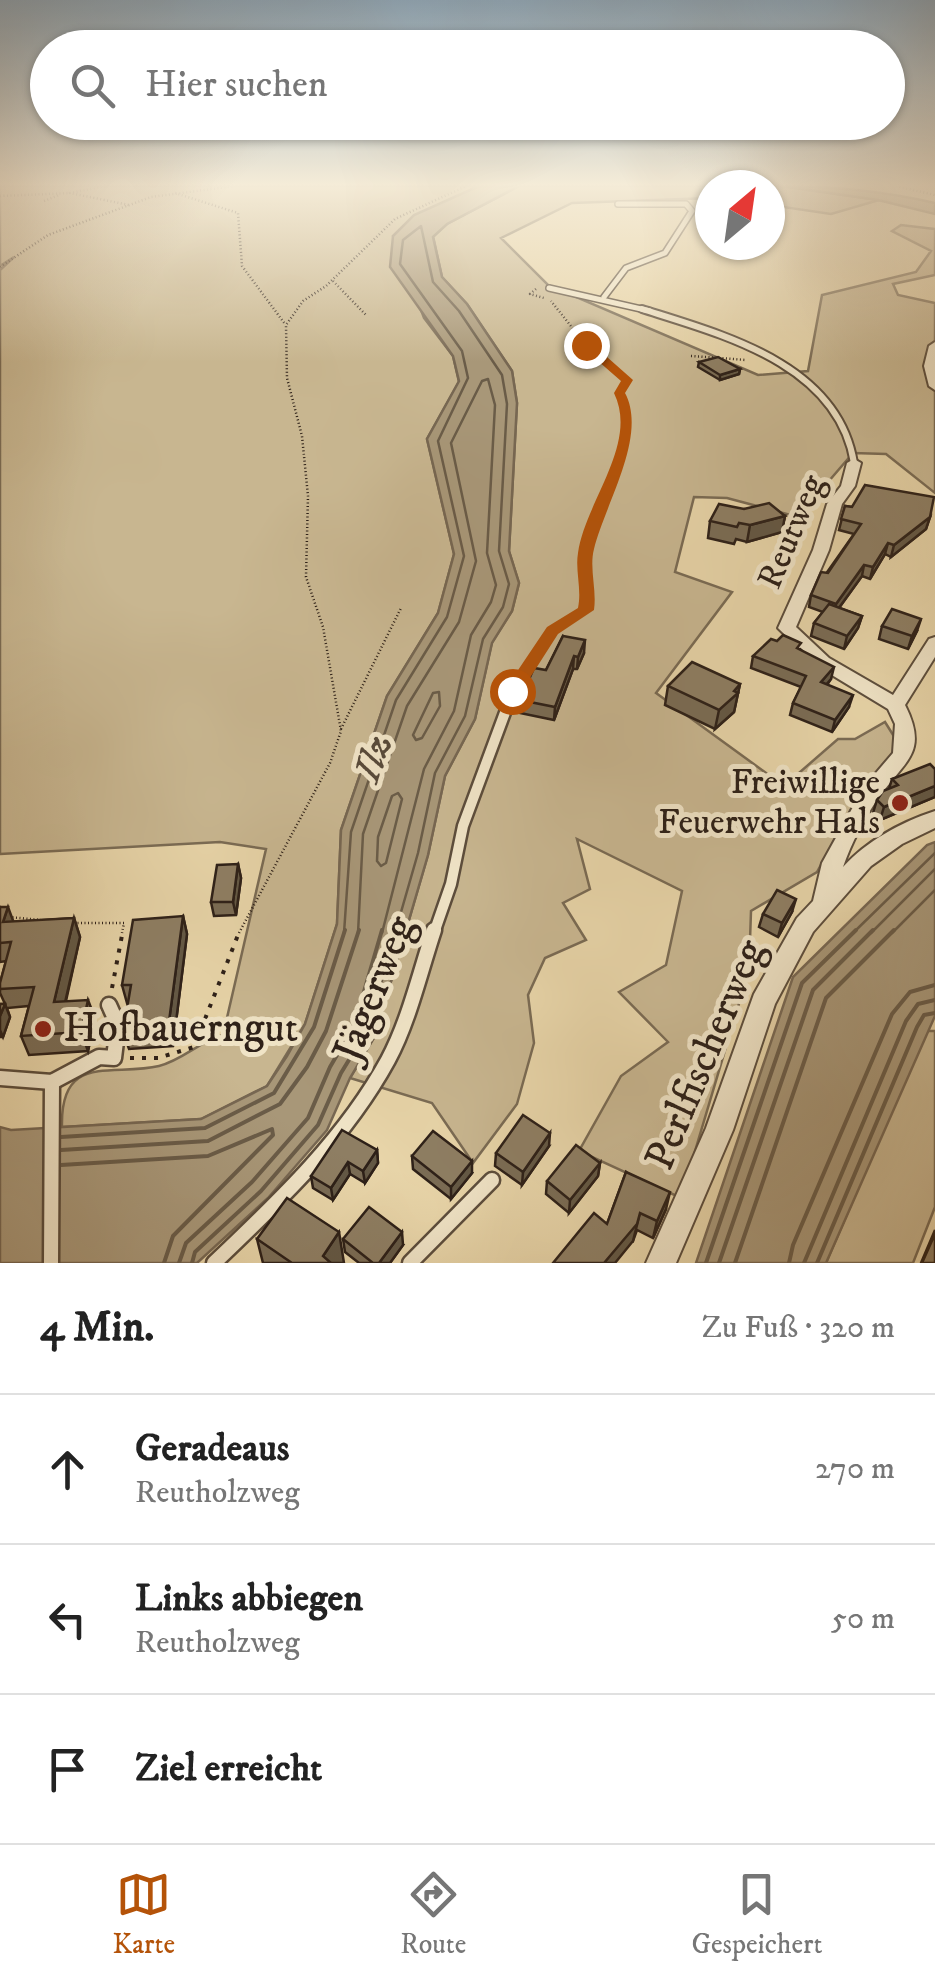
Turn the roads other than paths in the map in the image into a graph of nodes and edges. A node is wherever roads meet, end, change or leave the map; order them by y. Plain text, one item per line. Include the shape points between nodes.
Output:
1 (670, 245) edge
2 (549, 288) road end
3 (604, 297) junction
4 (935, 346) edge
5 (935, 386) edge
6 (854, 463) joint
7 (935, 643) edge
8 (512, 691) road end
9 (896, 705) junction
10 (935, 819) edge
11 (823, 905) junction
12 (110, 1004) road end
13 (0, 1078) edge
14 (52, 1082) junction
15 (492, 1180) dead end
16 (50, 1263) edge
17 (214, 1263) edge
18 (410, 1263) edge
19 (661, 1263) edge

1 - 3 lane via 626,268
2 - 3 lane
3 - 6 lane via 782,364 829,405 852,438
4 - 5 street
6 - 9 street, Reutweg via 788,628 823,662
7 - 9 street
8 - 17 lane, Jägerweg via 389,1058 351,1117 287,1193
9 - 11 street via 905,724 903,755 844,841
10 - 11 street, Perlfischerweg via 863,860
11 - 19 street, Perlfischerweg via 763,1002 719,1130
12 - 14 lane via 118,1025 114,1058 99,1057
13 - 14 lane
14 - 16 lane
15 - 18 lane

